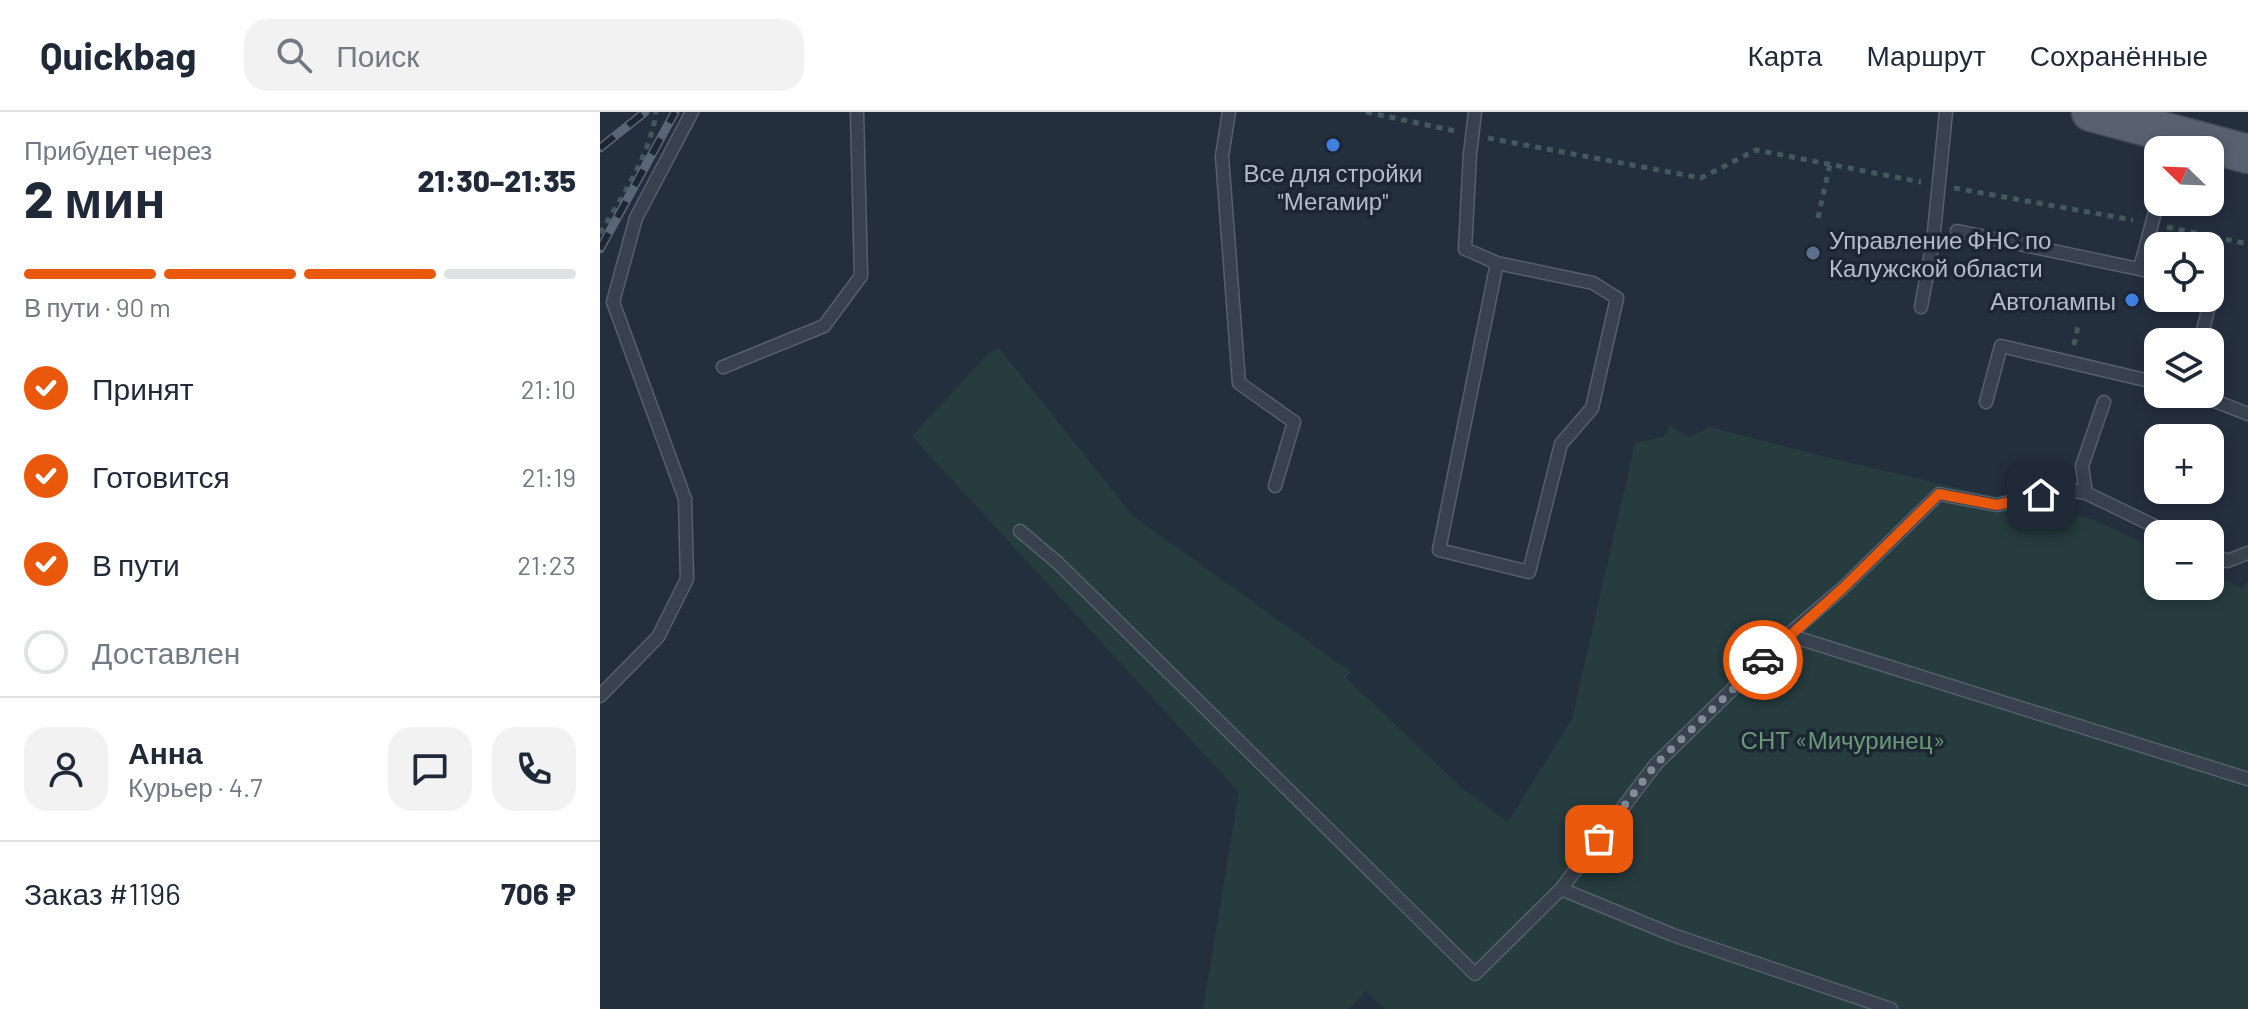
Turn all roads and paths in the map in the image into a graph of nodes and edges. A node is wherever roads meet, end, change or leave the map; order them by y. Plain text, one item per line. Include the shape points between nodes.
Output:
1 (656, 112) edge
2 (692, 112) edge
3 (857, 112) edge
4 (1229, 112) edge
5 (1366, 112) edge
6 (1475, 112) edge
7 (1946, 112) edge
8 (2091, 112) edge
9 (1472, 135) junction
10 (2158, 136) edge
11 (2224, 150) edge
12 (2248, 154) edge
13 (1830, 164) junction
14 (1939, 185) junction
15 (2153, 216) edge
16 (1818, 218) dead end
17 (2151, 224) junction
18 (1957, 231) dead end
19 (600, 233) edge
20 (2248, 244) edge
21 (1497, 263) junction
22 (2140, 268) junction
23 (2144, 269) edge
24 (600, 294) edge
25 (613, 302) junction
26 (1921, 307) dead end
27 (723, 367) dead end
28 (2144, 380) edge
29 (1986, 402) dead end
30 (2104, 402) dead end
31 (2224, 405) edge
32 (2248, 414) edge
33 (1275, 486) dead end
34 (2086, 493) junction
35 (2144, 521) edge
36 (1020, 531) dead end
37 (2248, 553) edge
38 (2224, 560) edge
39 (1788, 635) junction
40 (600, 696) edge
41 (2248, 779) edge
42 (1561, 889) junction
43 (1891, 1009) edge

1 - 19 path via 625,192
2 - 25 lane via 636,218
3 - 27 lane via 861,276 824,326
4 - 33 lane via 1222,156 1239,383 1294,422
5 - 9 path
6 - 9 lane
7 - 14 lane
8 - 10 main road
9 - 13 path via 1701,178 1756,150
9 - 21 lane via 1465,249
11 - 12 main road
13 - 14 path
13 - 16 path
14 - 17 path
14 - 26 lane
15 - 17 lane
17 - 20 path
17 - 22 lane
18 - 22 lane
21 - 21 lane via 1593,283 1617,298 1592,408 1561,444 1529,572 1439,550
22 - 23 lane
24 - 25 lane
25 - 40 lane via 685,499 687,579 658,637
28 - 29 lane via 2001,346
30 - 34 lane via 2082,466
31 - 32 lane
34 - 35 lane
34 - 39 lane via 2063,489 1997,505 1939,494
36 - 42 lane via 1475,974
37 - 38 lane
39 - 41 lane
39 - 42 lane via 1656,764
42 - 43 lane via 1673,935

